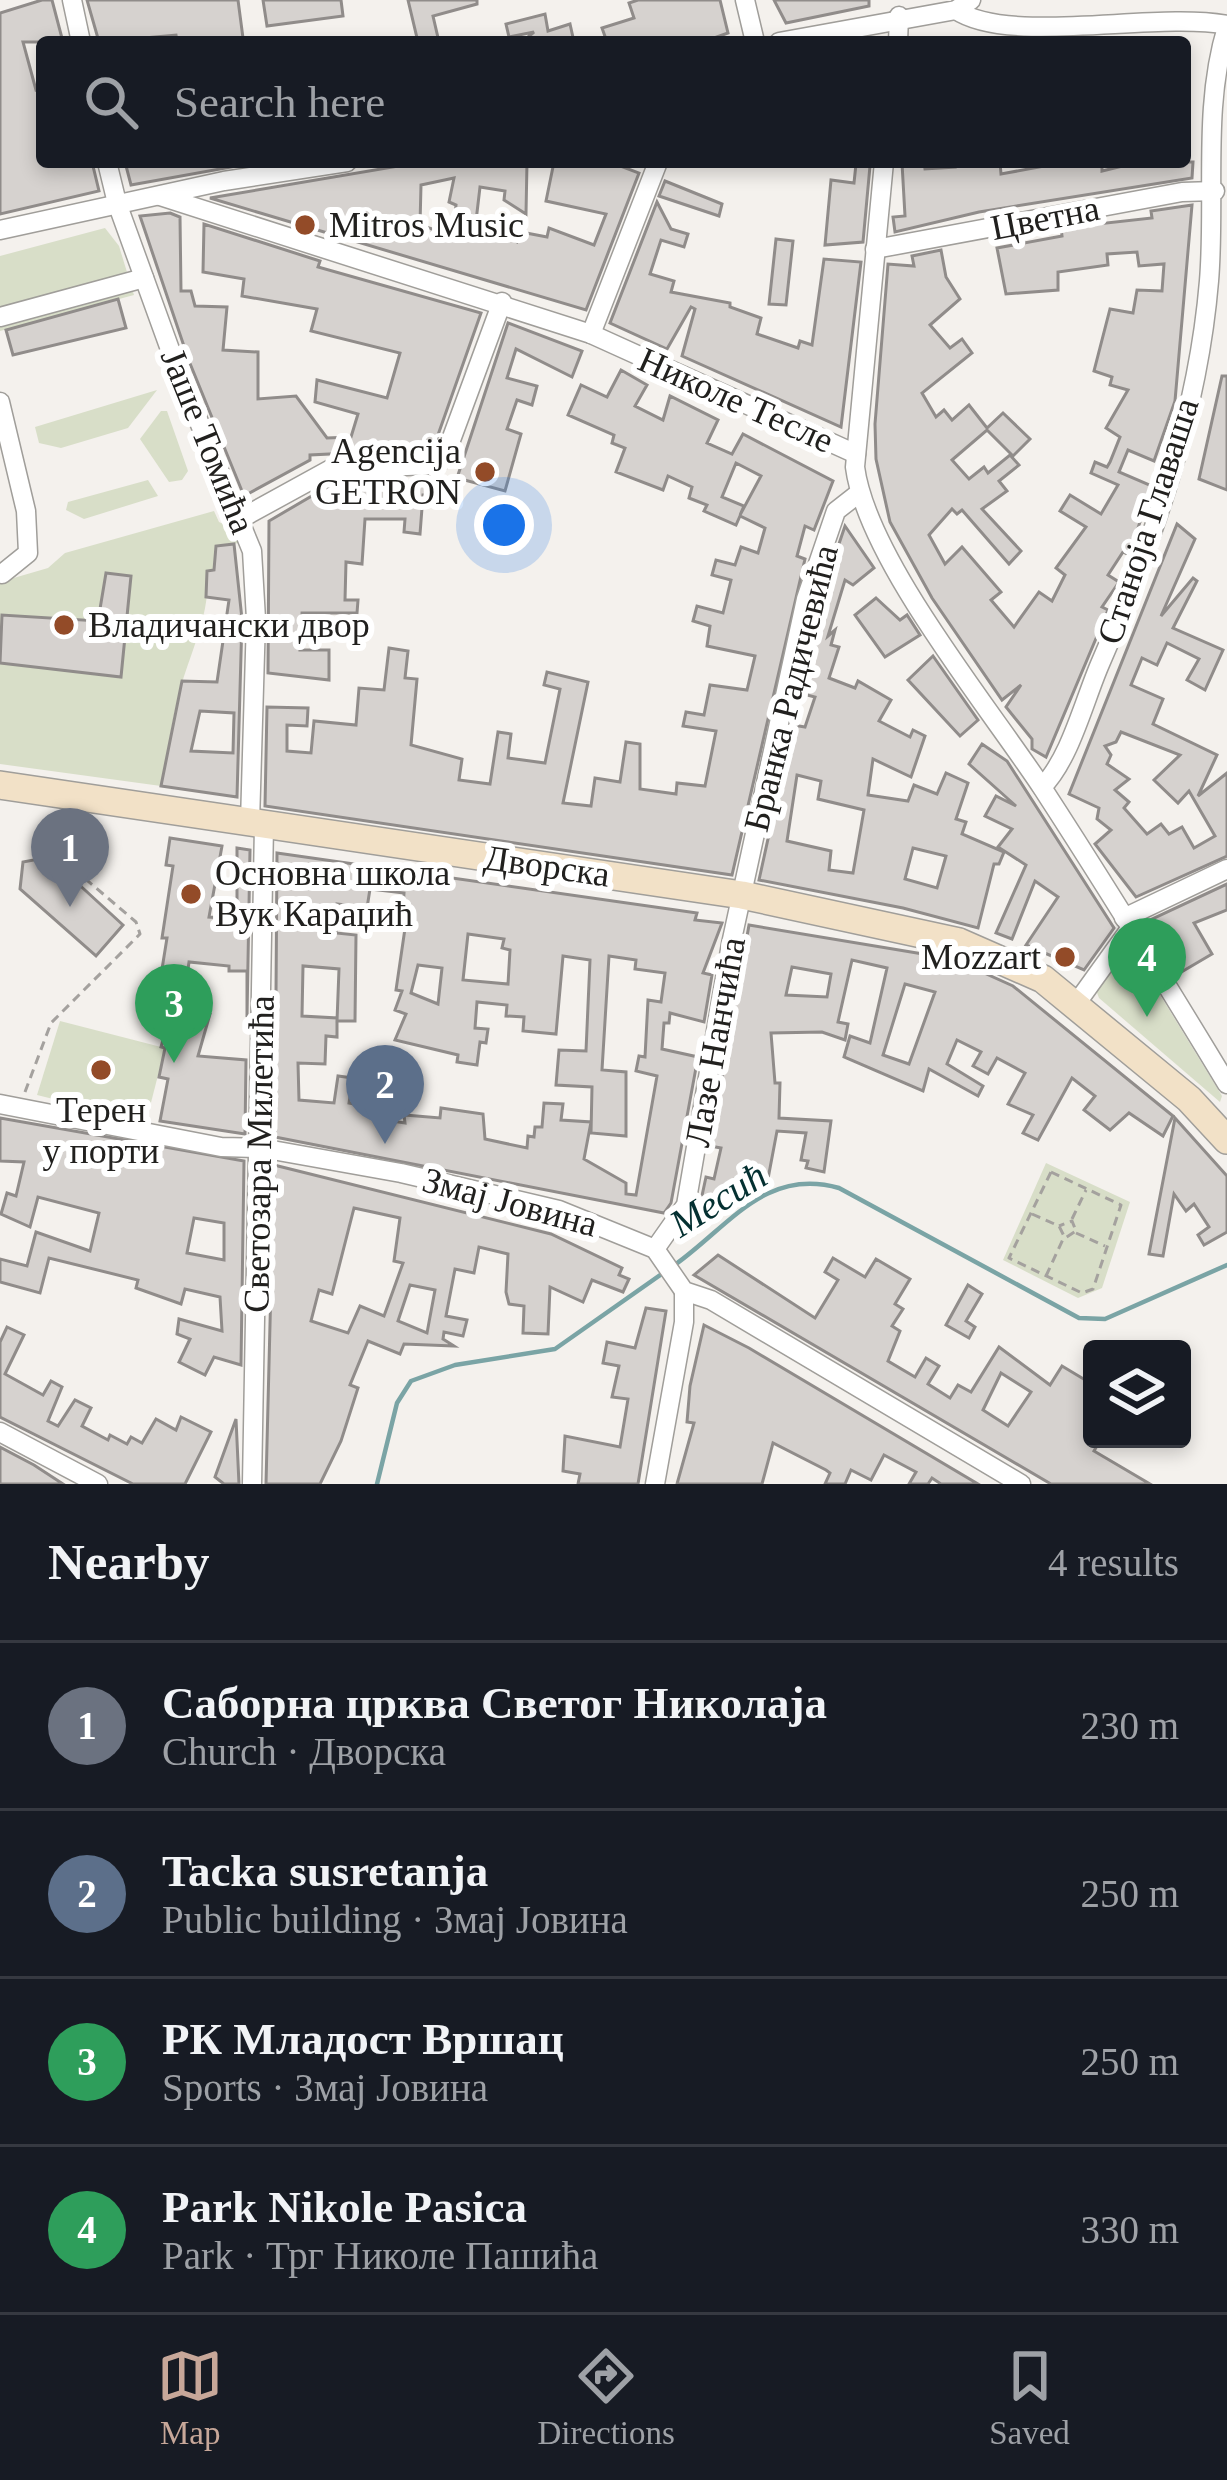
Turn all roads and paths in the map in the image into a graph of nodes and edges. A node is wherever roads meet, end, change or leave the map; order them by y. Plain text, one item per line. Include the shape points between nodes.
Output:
1 (72, 0) edge
2 (745, 0) edge
3 (963, 5) edge
4 (899, 16) junction
5 (1227, 26) edge
6 (80, 36) edge
7 (754, 36) edge
8 (807, 36) edge
9 (898, 36) edge
10 (1220, 143) edge
11 (108, 168) edge
12 (314, 168) edge
13 (656, 168) edge
14 (883, 168) edge
15 (1215, 191) junction
16 (160, 196) junction
17 (116, 203) junction
18 (0, 230) edge
19 (875, 249) junction
20 (144, 278) junction
21 (502, 302) junction
22 (0, 317) edge
23 (591, 334) junction
24 (0, 402) edge
25 (856, 454) junction
26 (859, 493) junction
27 (240, 519) junction
28 (2, 574) edge
29 (0, 785) edge
30 (1042, 788) junction
31 (52, 793) junction
32 (257, 824) junction
33 (1227, 869) edge
34 (742, 896) junction
35 (1127, 923) junction
36 (1076, 1004) junction
37 (1227, 1084) edge
38 (10, 1105) edge
39 (1226, 1133) edge
40 (261, 1148) junction
41 (1087, 1189) junction
42 (1032, 1214) junction
43 (1072, 1221) junction
44 (1059, 1226) junction
45 (1076, 1233) junction
46 (1064, 1237) junction
47 (1106, 1247) junction
48 (658, 1254) junction
49 (1045, 1277) junction
50 (681, 1285) junction
51 (0, 1432) edge
52 (98, 1484) edge
53 (252, 1484) edge
54 (655, 1484) edge
55 (1021, 1484) edge

1 - 6 street
2 - 7 street
3 - 4 street
3 - 5 street via 1003,25
4 - 8 street
4 - 9 street
5 - 10 street, Станоја Главаша via 1214,80
10 - 15 street, Станоја Главаша
11 - 17 street, Јаше Томића
12 - 16 street
13 - 23 street
14 - 19 street
15 - 19 street, Цветна
15 - 30 street, Станоја Главаша via 1199,360 1183,429 1116,626
16 - 17 street
16 - 21 street, Николе Тесле
17 - 18 street
17 - 20 street, Јаше Томића
19 - 25 street
20 - 22 street
20 - 27 street, Јаше Томића
21 - 23 street, Николе Тесле
21 - 27 street via 444,459 332,469
23 - 25 street, Николе Тесле
24 - 28 street via 28,554
25 - 26 street, Николе Тесле
26 - 30 street, Николе Тесле via 892,565
26 - 34 street, Бранка Радичевића via 836,511 814,571
27 - 32 street, Јаше Томића via 256,586
29 - 31 main road, Дворска
30 - 35 street, Николе Тесле
31 - 32 main road, Дворска
31 - 38 path via 41,842 136,922 140,934 51,1023
32 - 34 main road, Дворска
32 - 40 street, Светозара Милетића
33 - 35 street
34 - 36 main road, Дворска via 959,942 1020,966
34 - 48 street, Лазе Нанчића via 686,1204
35 - 36 street
35 - 37 street, Николе Тесле
36 - 39 main road, Дворска
38 - 40 street, Змај Јовина
40 - 48 street, Змај Јовина via 559,1210
40 - 53 street, Светозара Милетића
41 - 42 path via 1051,1172
41 - 43 path
41 - 47 path via 1121,1205
42 - 44 path
42 - 49 path via 1009,1258
43 - 44 path
43 - 45 path
44 - 46 path
45 - 46 path
45 - 47 path
46 - 49 path
47 - 49 path via 1093,1289 1082,1293
48 - 50 street
50 - 54 street via 684,1322
50 - 55 street
51 - 52 street

